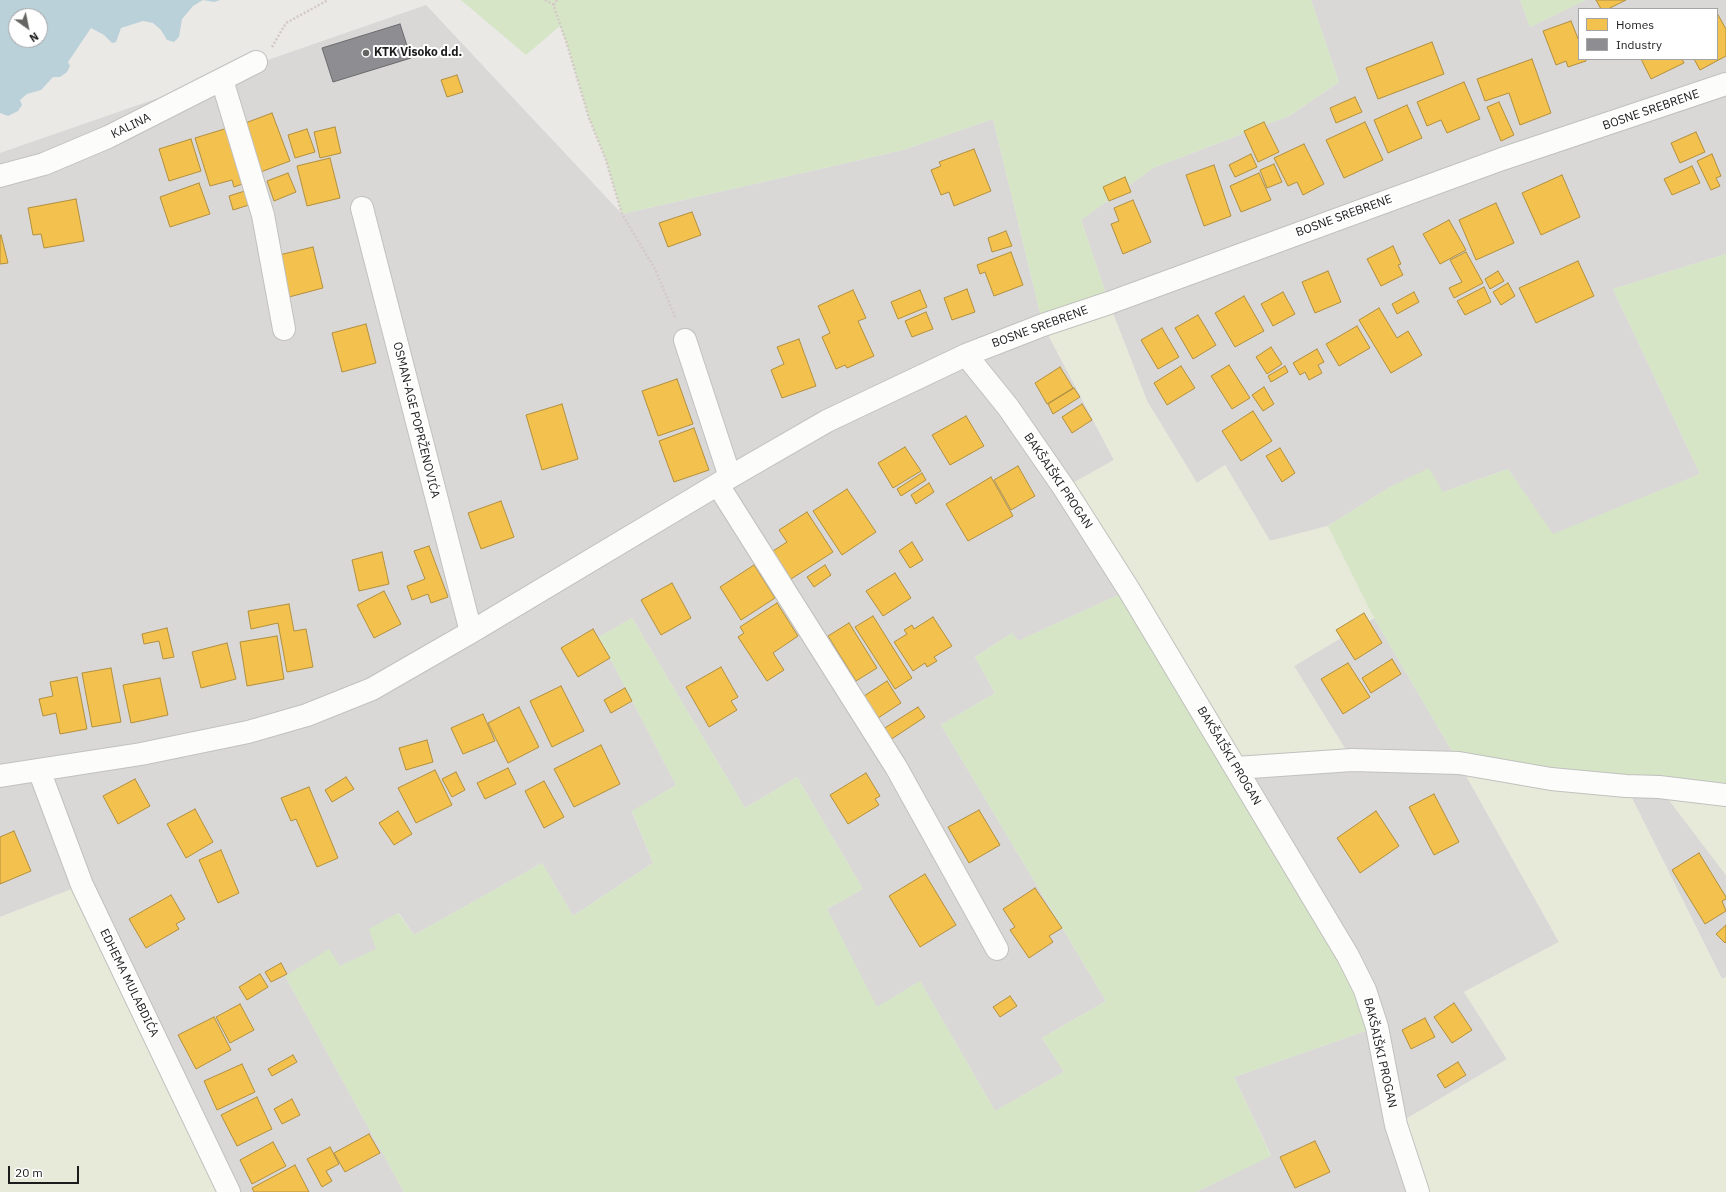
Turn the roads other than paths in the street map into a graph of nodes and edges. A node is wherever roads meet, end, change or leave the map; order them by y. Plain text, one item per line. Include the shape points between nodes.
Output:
1 (256, 62) road end
2 (222, 80) junction
3 (1726, 84) edge
4 (0, 176) edge
5 (362, 208) dead end
6 (284, 329) dead end
7 (685, 340) road end
8 (966, 355) junction
9 (724, 481) junction
10 (471, 632) junction
11 (1236, 768) junction
12 (39, 770) junction
13 (0, 776) edge
14 (1726, 794) edge
15 (997, 949) dead end
16 (229, 1192) edge
17 (1418, 1192) edge

1 - 2 street, KALINA
2 - 4 street, KALINA via 108,137 44,164
2 - 6 street via 263,215
3 - 8 street, BOSNE SREBRENE via 1502,159
5 - 10 street, OSMAN-AGE POPRŽENOVIĆA
7 - 9 street
8 - 9 street, BOSNE SREBRENE via 828,421
8 - 11 street, BAKŠAIŠKI PROGAN via 1008,407 1064,488
9 - 10 street, BOSNE SREBRENE
9 - 15 street via 896,767
10 - 12 street, BOSNE SREBRENE via 372,689 307,715 240,734 141,754
11 - 14 street via 1352,760 1459,764 1551,779
11 - 17 street, BAKŠAIŠKI PROGAN via 1348,956 1365,990 1377,1027 1396,1125
12 - 13 street, BOSNE SREBRENE
12 - 16 street, EDHEMA MULABDIĆA via 82,885

